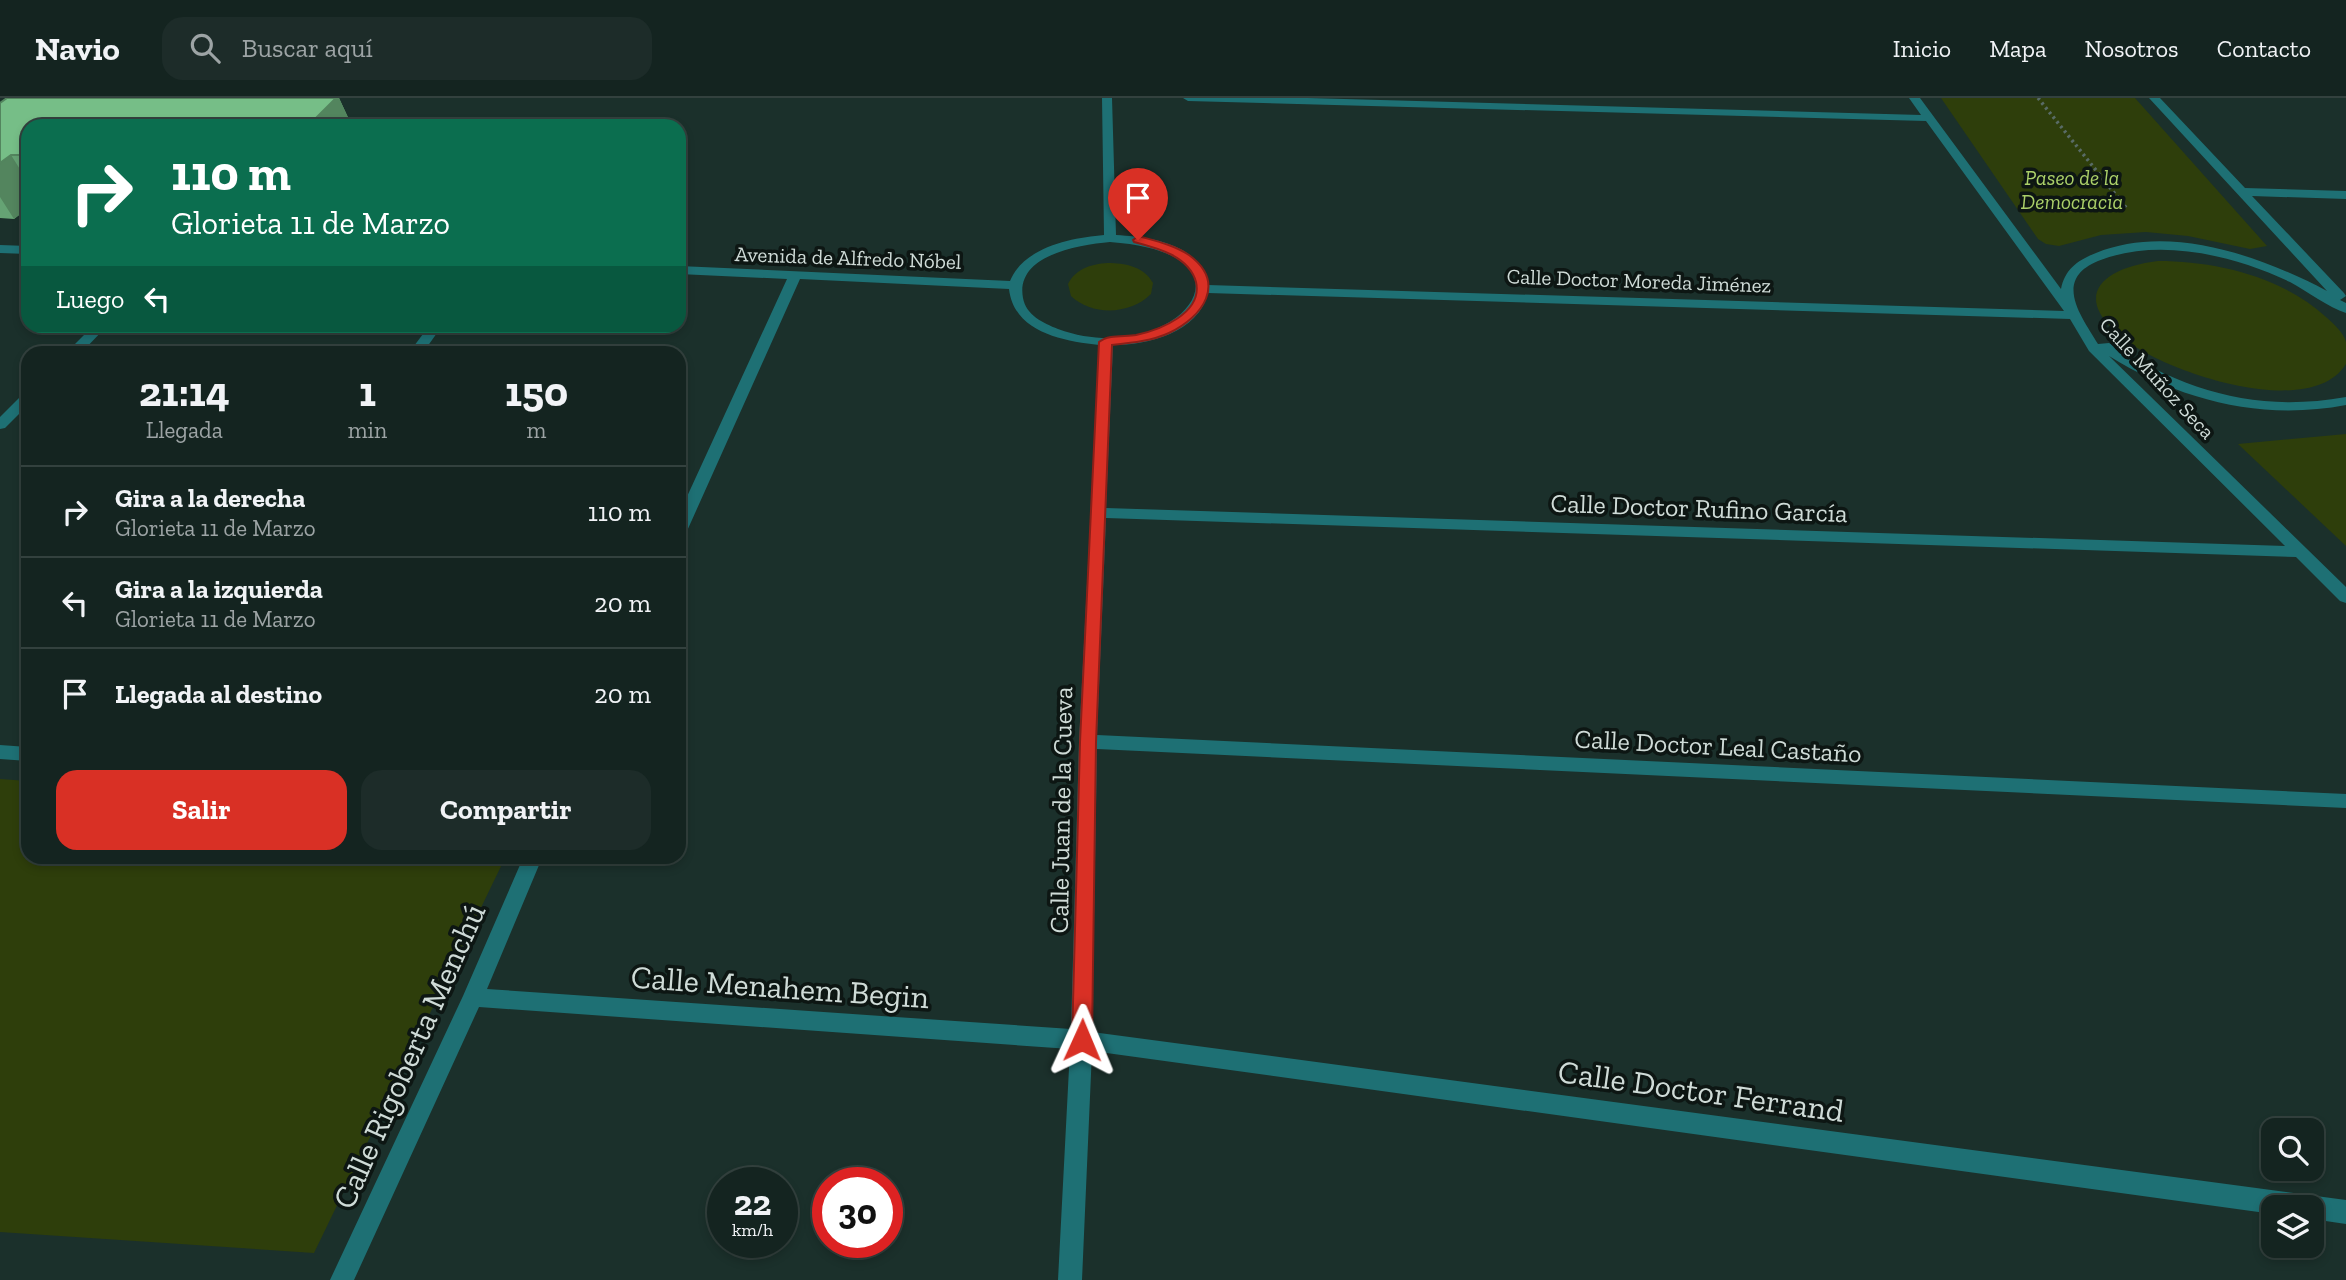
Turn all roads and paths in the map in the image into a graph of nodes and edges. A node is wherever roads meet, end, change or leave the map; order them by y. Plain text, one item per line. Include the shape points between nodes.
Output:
1 (1107, 98) edge
2 (1188, 98) edge
3 (1914, 98) edge
4 (2038, 98) edge
5 (2154, 98) edge
6 (1927, 118) junction
7 (2243, 192) junction
8 (2346, 195) edge
9 (2130, 212) dead end
10 (1110, 238) junction
11 (0, 249) edge
12 (21, 250) edge
13 (686, 270) edge
14 (796, 274) junction
15 (1016, 285) junction
16 (1203, 289) junction
17 (2346, 307) edge
18 (2074, 315) junction
19 (93, 333) edge
20 (1106, 342) junction
21 (80, 346) edge
22 (2346, 401) edge
23 (21, 404) edge
24 (0, 425) edge
25 (1098, 513) junction
26 (686, 516) edge
27 (2298, 552) junction
28 (2346, 597) edge
29 (1088, 742) junction
30 (0, 752) edge
31 (21, 754) edge
32 (2346, 801) edge
33 (530, 864) edge
34 (473, 997) junction
35 (1082, 1040) junction
36 (2261, 1201) edge
37 (2324, 1209) edge
38 (2346, 1212) edge
39 (342, 1280) edge
40 (1070, 1280) edge

1 - 10 street
2 - 6 street
3 - 6 street, Calle Muñoz Seca
4 - 9 path
5 - 7 street
6 - 18 street, Calle Muñoz Seca
7 - 8 street
7 - 17 street
10 - 15 street via 1083,240 1038,257 1023,270
10 - 16 street via 1138,240 1185,258 1199,272
11 - 12 street
13 - 14 street, Avenida de Alfredo Nóbel
14 - 15 street, Avenida de Alfredo Nóbel
14 - 26 street
15 - 20 street via 1017,302 1028,317 1048,330
16 - 18 street, Calle Doctor Moreda Jiménez
16 - 20 street via 1198,305 1163,331
17 - 18 street via 2292,277 2247,261 2180,248 2138,247 2105,253 2080,265 2066,292
18 - 22 street via 2120,357 2194,391 2278,407
18 - 27 street, Calle Muñoz Seca via 2094,348
19 - 21 street
20 - 25 street, Calle Juan de la Cueva
23 - 24 street
25 - 27 street, Calle Doctor Rufino García
25 - 29 street, Calle Juan de la Cueva
27 - 28 street, Calle Muñoz Seca
29 - 32 street, Calle Doctor Leal Castaño
29 - 35 street, Calle Juan de la Cueva
30 - 31 street
33 - 34 street, Calle Rigoberta Menchú
34 - 35 street, Calle Menahem Begin
34 - 39 street, Calle Rigoberta Menchú
35 - 36 street, Calle Doctor Ferrand
35 - 40 street, Calle Juan de la Cueva
37 - 38 street, Calle Doctor Ferrand

